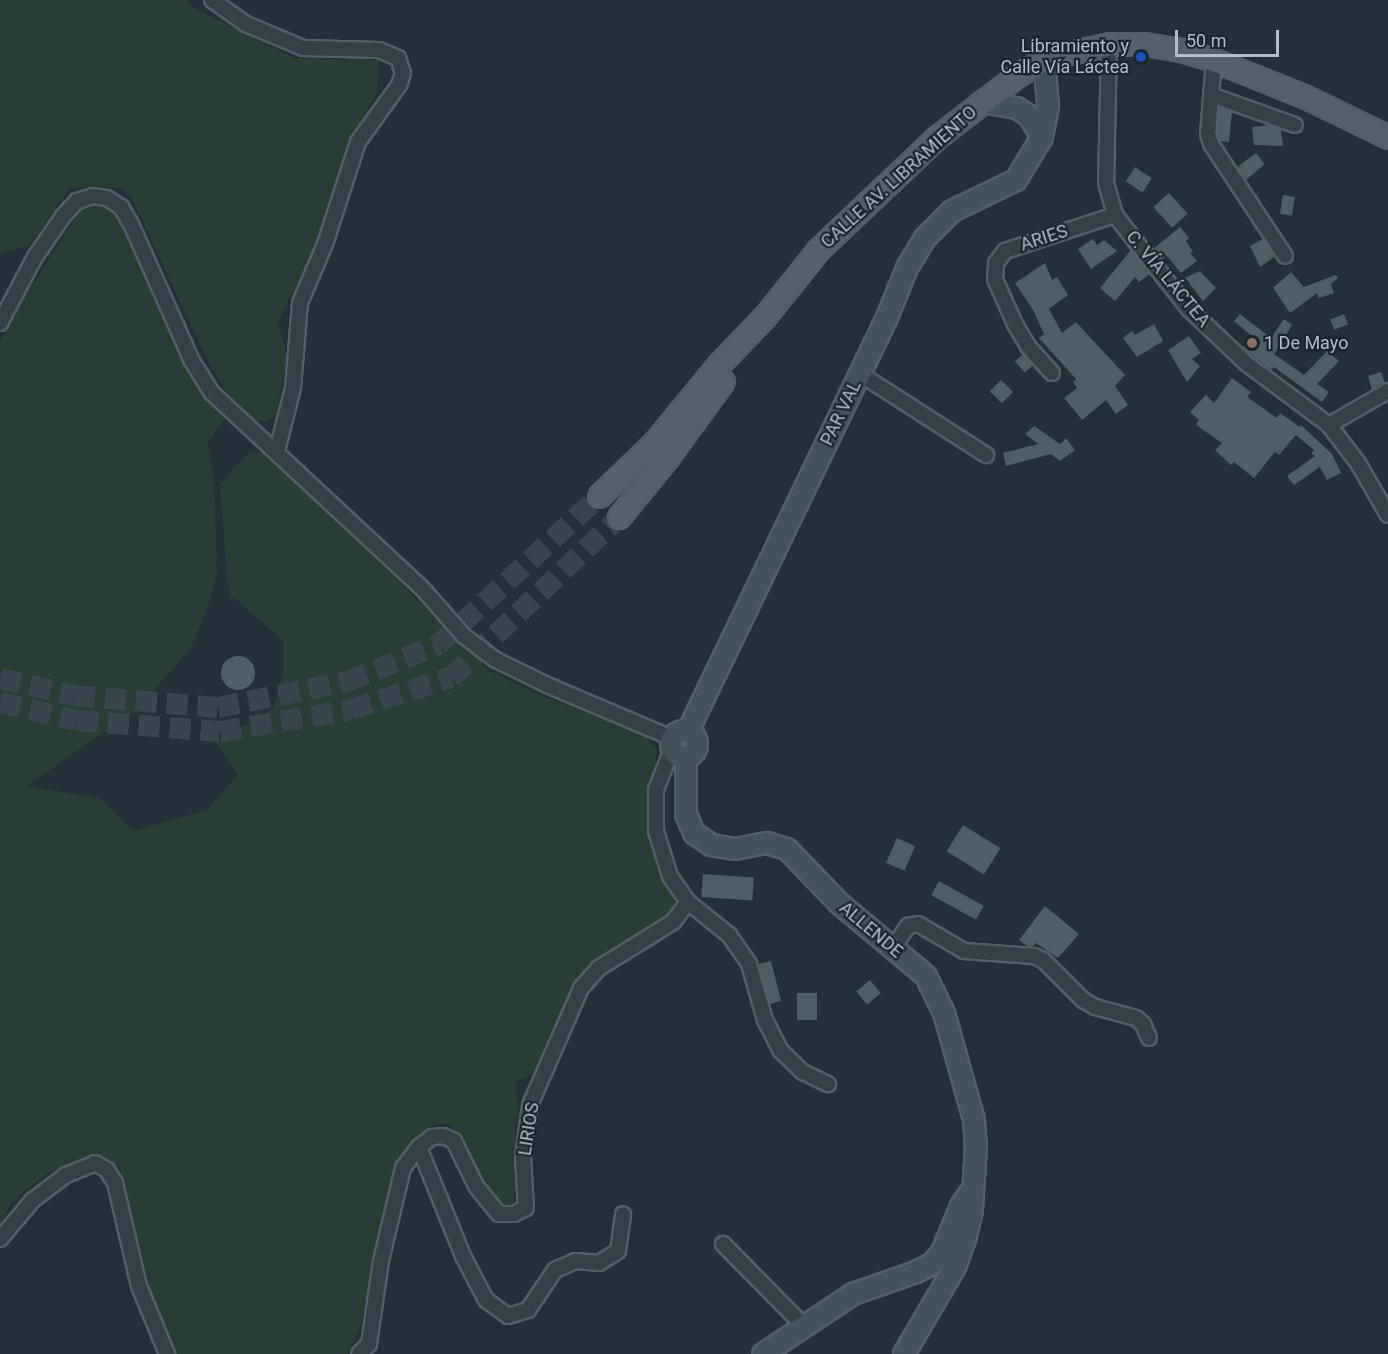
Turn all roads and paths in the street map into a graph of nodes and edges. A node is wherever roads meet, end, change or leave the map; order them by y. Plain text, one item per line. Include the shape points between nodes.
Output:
1 (212, 0) edge
2 (1109, 44) junction
3 (1044, 59) junction
4 (1214, 60) junction
5 (1211, 95) junction
6 (982, 102) junction
7 (1295, 125) dead end
8 (1042, 137) junction
9 (1388, 137) edge
10 (1115, 215) junction
11 (1285, 256) dead end
12 (766, 315) junction
13 (0, 323) edge
14 (1052, 373) dead end
15 (860, 374) junction
16 (1388, 391) edge
17 (1329, 425) junction
18 (277, 451) junction
19 (986, 455) dead end
20 (598, 496) tunnel mouth
21 (1388, 516) edge
22 (619, 517) tunnel mouth
23 (680, 744) junction
24 (688, 903) junction
25 (893, 948) junction
26 (1149, 1038) dead end
27 (828, 1084) dead end
28 (419, 1147) junction
29 (972, 1190) junction
30 (623, 1214) dead end
31 (0, 1239) edge
32 (723, 1244) dead end
33 (803, 1325) junction
34 (167, 1354) edge
35 (359, 1354) edge
36 (763, 1354) edge
37 (904, 1354) edge

1 - 18 street via 246,24 303,48 379,50 398,58 403,73 399,85 358,142 325,244 300,303 293,388
2 - 3 main road, CALLE AV. LIBRAMIENTO
2 - 4 main road, CALLE AV. LIBRAMIENTO via 1144,44
2 - 10 street, C. VÍA LÁCTEA via 1106,183
3 - 6 main road, CALLE AV. LIBRAMIENTO
3 - 8 street, PAR VAL via 1048,105
4 - 5 street
4 - 9 main road, CALLE AV. LIBRAMIENTO via 1306,97
5 - 7 street
5 - 11 street via 1211,144
6 - 8 street via 1017,108 1029,116
6 - 12 main road, CALLE AV. LIBRAMIENTO via 936,138 818,250
8 - 15 street, PAR VAL via 1016,180 952,211 925,238 907,268
10 - 14 street, ARIES via 1005,251 996,263 995,279 1015,324
10 - 17 street, C. VÍA LÁCTEA via 1189,309 1246,364
12 - 20 main road, CALLE AV. LIBRAMIENTO via 720,363 655,442
12 - 22 main road, CALLE AV. LIBRAMIENTO via 667,458
13 - 18 street via 35,257 64,215 77,201 93,196 107,198 121,207 131,225 192,361 212,393
15 - 19 street
15 - 23 street, PAR VAL
16 - 17 street
17 - 21 street, C. VÍA LÁCTEA via 1358,463
18 - 23 street via 421,587 464,636 496,660
23 - 24 street via 656,790 656,831 670,876
23 - 25 street, ALLENDE via 686,813 694,833 711,845 735,849 767,843 787,849 840,904
24 - 27 street via 729,936 749,964 765,1020 782,1051 803,1072
24 - 28 street, LIRIOS via 673,922 599,968 581,988 530,1105 523,1157 526,1208 514,1214 499,1214 476,1186 454,1141 432,1137
25 - 26 street via 902,931 918,924 964,951 1034,956 1089,1004 1136,1018
25 - 29 street, ALLENDE via 926,976 944,1013 974,1120
28 - 30 street via 463,1256 486,1300 508,1316 528,1310 555,1270 575,1261 599,1263 618,1251
28 - 35 street via 403,1168 381,1261 369,1344
29 - 33 street via 942,1252 932,1264 853,1294
29 - 37 street, ALLENDE via 966,1237 955,1267
31 - 34 street via 33,1200 66,1175 95,1163 107,1170 115,1183 139,1286
32 - 33 street
33 - 36 street

